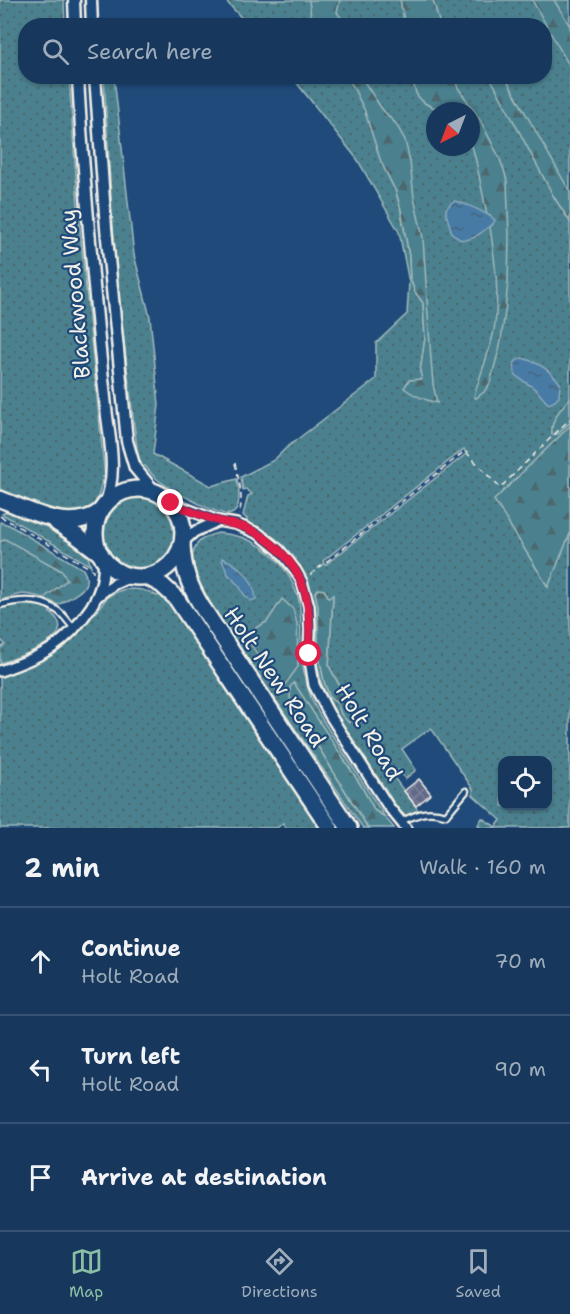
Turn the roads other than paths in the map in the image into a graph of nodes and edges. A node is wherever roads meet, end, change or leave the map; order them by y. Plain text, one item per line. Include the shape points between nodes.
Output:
1 (74, 0) edge
2 (91, 0) edge
3 (75, 18) edge
4 (92, 18) edge
5 (79, 84) edge
6 (96, 84) edge
7 (155, 492) junction
8 (0, 499) edge
9 (171, 503) junction
10 (103, 509) junction
11 (49, 518) junction
12 (218, 521) junction
13 (182, 543) junction
14 (102, 556) junction
15 (140, 577) junction
16 (96, 598) junction
17 (0, 605) edge
18 (75, 630) junction
19 (0, 671) edge
20 (466, 791) dead end
21 (403, 825) edge
22 (330, 828) edge
23 (349, 828) edge

1 - 3 street
2 - 4 street
5 - 10 street, Blackwood Way via 88,227 112,455 112,482
6 - 7 street, Blackwood Way via 127,441 135,468
7 - 9 highway
7 - 10 highway via 129,490
8 - 11 highway
9 - 12 street, Holt Road
9 - 13 highway via 180,515
10 - 11 highway via 77,521
10 - 14 highway via 95,536
11 - 14 highway
12 - 13 street via 194,532
12 - 21 street, Holt Road via 259,534 288,558 297,571 309,606 309,654 314,685
13 - 15 highway via 169,566
13 - 23 highway, Holt New Road via 183,566 190,587
14 - 15 highway via 120,573
14 - 16 street via 103,579
15 - 16 street via 118,581
15 - 22 highway, Holt New Road via 163,586 176,598
16 - 18 street
17 - 18 lane via 30,600 43,604 56,609
18 - 19 street via 42,654
20 - 21 lane via 446,815 423,812

